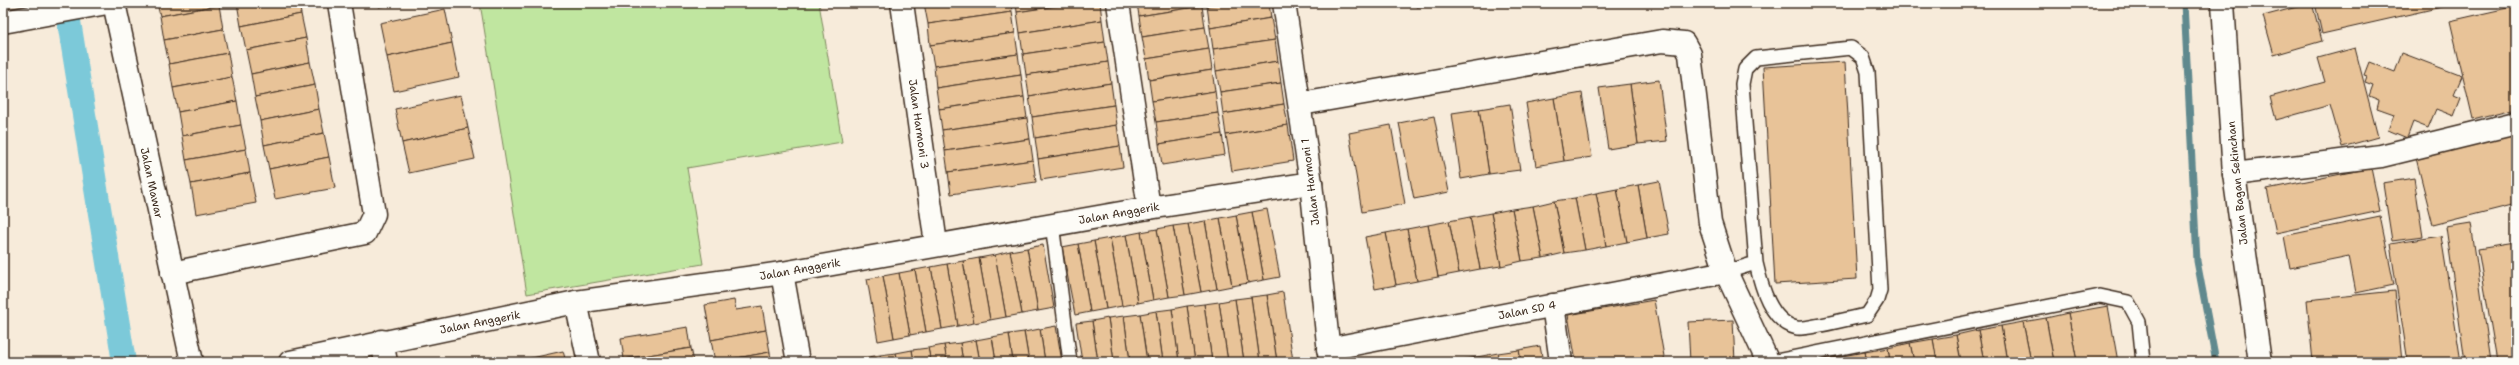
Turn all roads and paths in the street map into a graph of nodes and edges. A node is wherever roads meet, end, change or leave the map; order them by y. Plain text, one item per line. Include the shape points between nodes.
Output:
1 (107, 3) edge
2 (114, 3) edge
3 (339, 3) edge
4 (902, 3) edge
5 (1118, 3) edge
6 (1284, 3) edge
7 (2227, 3) edge
8 (19, 15) edge
9 (1300, 104) junction
10 (2516, 123) edge
11 (2234, 174) junction
12 (1311, 183) junction
13 (1149, 208) junction
14 (1052, 224) junction
15 (936, 244) junction
16 (1756, 263) junction
17 (1726, 272) junction
18 (172, 273) junction
19 (782, 273) junction
20 (576, 302) junction
21 (1553, 305) junction
22 (384, 352) edge
23 (1329, 356) edge
24 (192, 362) edge
25 (290, 362) edge
26 (589, 362) edge
27 (798, 362) edge
28 (1070, 362) edge
29 (1561, 362) edge
30 (1768, 362) edge
31 (1771, 362) edge
32 (2143, 362) edge
33 (2260, 362) edge

1 - 8 street
2 - 18 street, Jalan Mawar
3 - 18 street via 374,214 365,233
4 - 15 street, Jalan Harmoni 3
5 - 13 street
6 - 9 street, Jalan Harmoni 1
7 - 11 street, Jalan Bagan Sekinchan
9 - 12 street, Jalan Harmoni 1
9 - 17 street via 1662,41 1684,43 1690,54 1710,223
10 - 11 street via 2381,156
11 - 33 street, Jalan Bagan Sekinchan
12 - 13 street, Jalan Anggerik
12 - 23 street, Jalan Harmoni 1
13 - 14 street, Jalan Anggerik
14 - 15 street, Jalan Anggerik
14 - 28 lane
15 - 19 street, Jalan Anggerik
16 - 16 lane via 1761,288 1775,311 1784,322 1797,329 1867,315 1877,300 1880,290 1868,72 1863,57 1851,48 1756,58 1745,69 1742,84
16 - 17 lane
17 - 21 street, Jalan SD 4
17 - 30 street
18 - 24 street, Jalan Mawar
19 - 20 street, Jalan Anggerik
19 - 27 street
20 - 22 street, Jalan Anggerik
20 - 26 street
21 - 23 street, Jalan SD 4
21 - 29 street
22 - 25 street, Jalan Anggerik
31 - 32 lane via 2100,296 2128,302 2139,322

